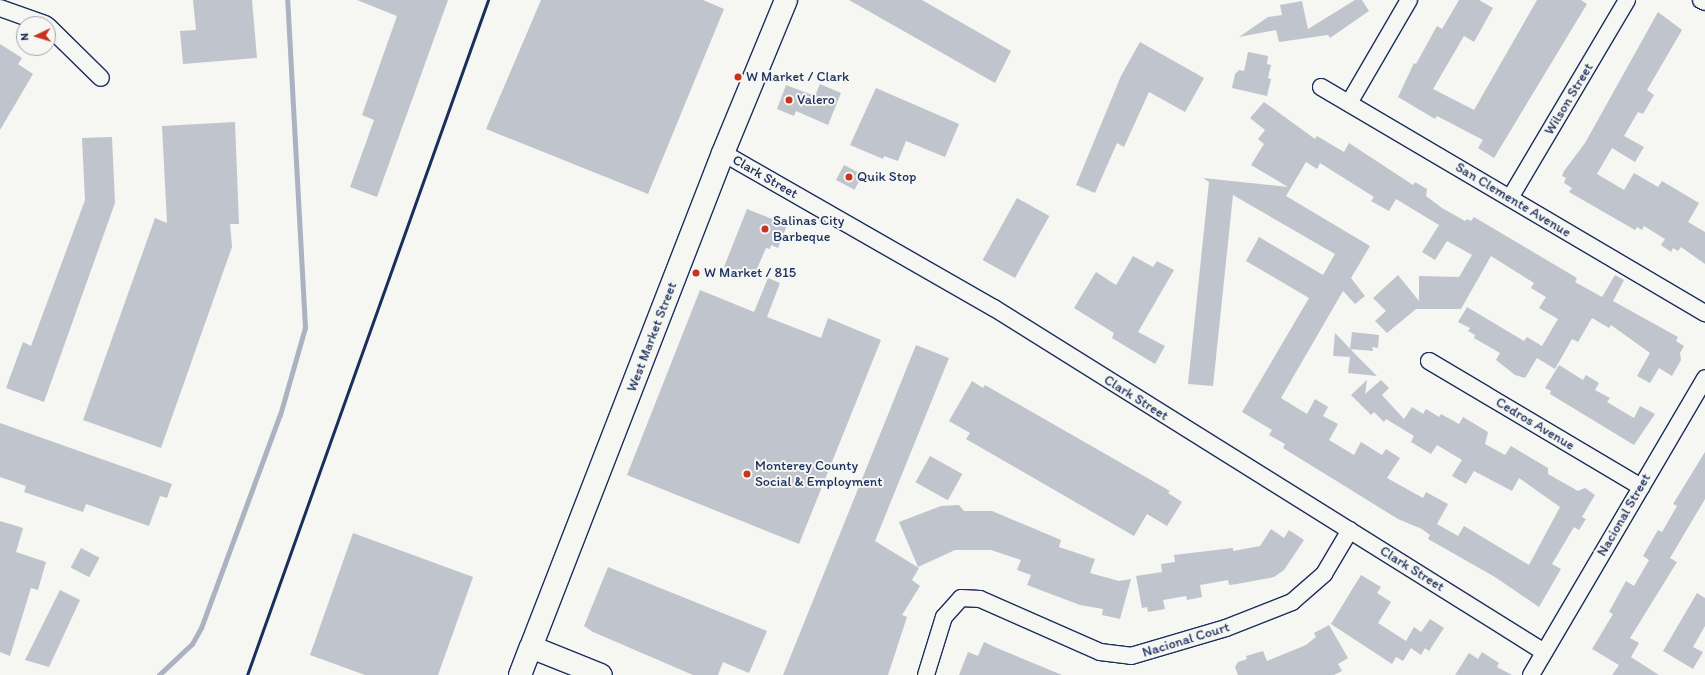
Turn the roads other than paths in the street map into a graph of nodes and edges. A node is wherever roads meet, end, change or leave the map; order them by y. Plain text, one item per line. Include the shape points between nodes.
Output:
1 (786, 0) edge
2 (1409, 0) edge
3 (1627, 0) edge
4 (1701, 0) edge
5 (1705, 2) edge
6 (0, 8) edge
7 (22, 16) edge
8 (56, 34) edge
9 (101, 78) dead end
10 (1321, 87) dead end
11 (1350, 103) junction
12 (723, 153) junction
13 (1510, 198) junction
14 (1705, 313) edge
15 (1429, 361) dead end
16 (1705, 378) edge
17 (1641, 487) junction
18 (1350, 530) junction
19 (531, 647) junction
20 (1544, 652) junction
21 (520, 675) edge
22 (601, 675) edge
23 (926, 675) edge
24 (1532, 675) edge

1 - 12 main road, West Market Street
2 - 11 street
3 - 13 street, Wilson Street
4 - 5 street
6 - 7 street
8 - 9 street
10 - 11 street, San Clemente Avenue
11 - 13 street, San Clemente Avenue
12 - 18 street, Clark Street via 994,308
12 - 19 main road, West Market Street
13 - 14 street, San Clemente Avenue
15 - 17 street, Cedros Avenue
16 - 17 street, Nacional Street
17 - 20 street, Nacional Street
18 - 20 street, Clark Street
18 - 23 street, Nacional Court via 1324,574 1292,602 1240,622 1137,655 1100,652 980,599 961,598 952,605 944,618
19 - 21 main road, West Market Street
19 - 22 main road
20 - 24 street

